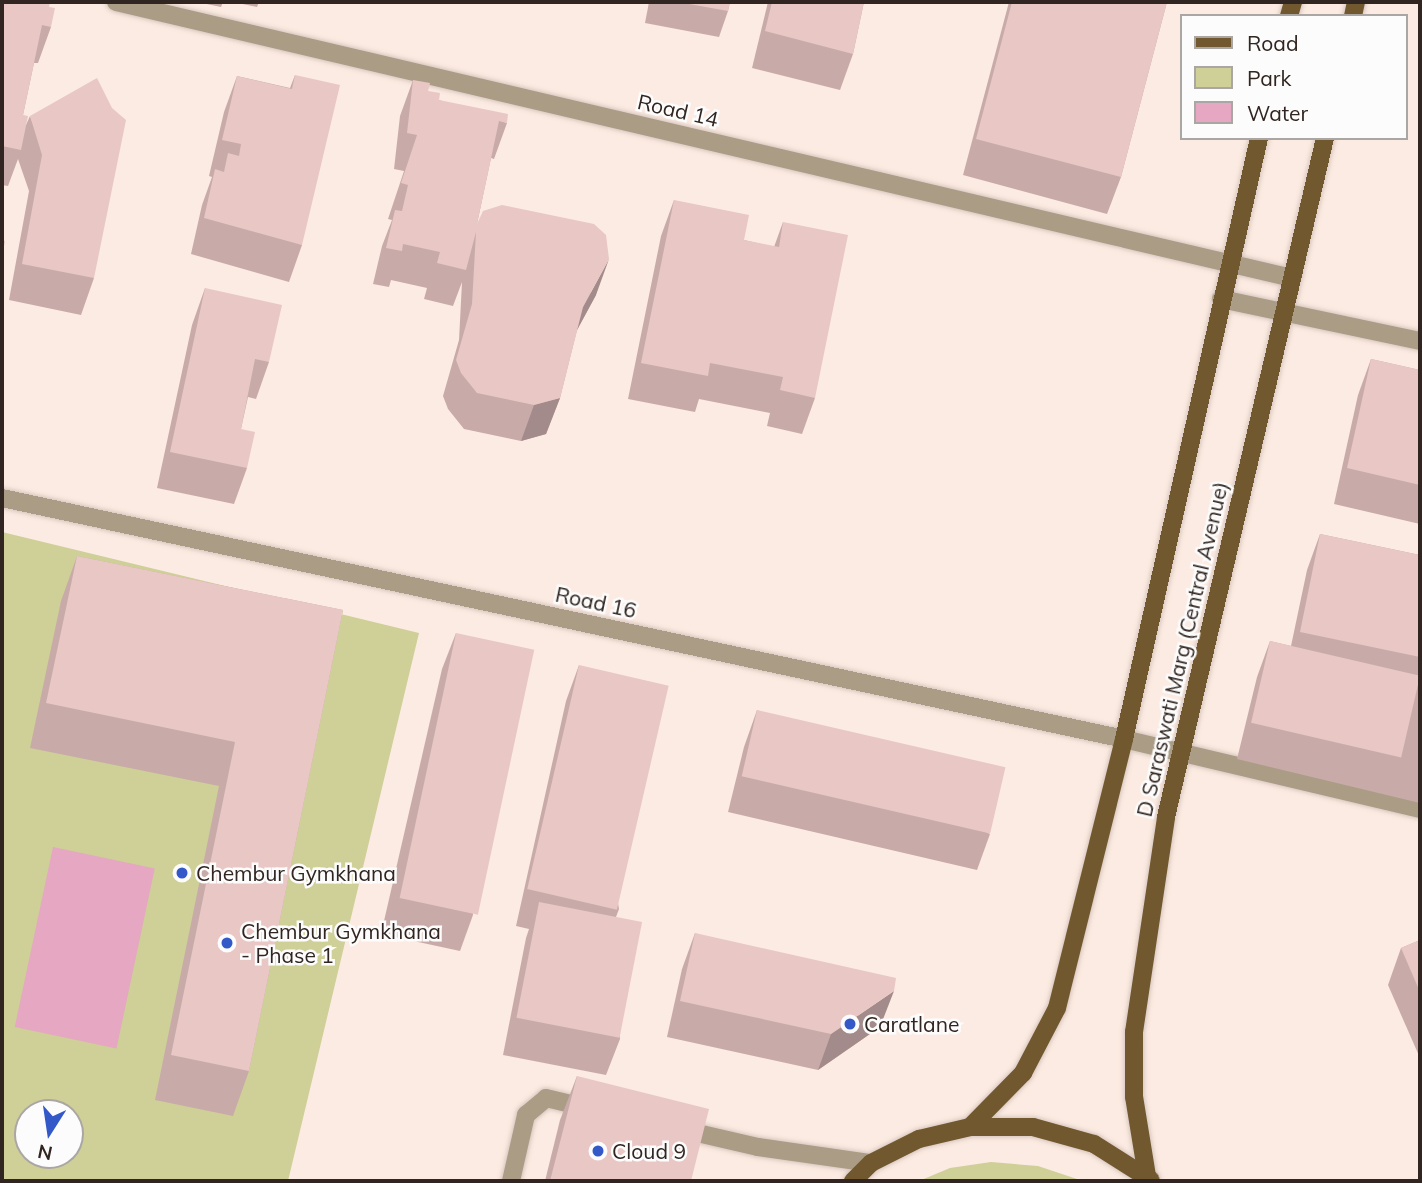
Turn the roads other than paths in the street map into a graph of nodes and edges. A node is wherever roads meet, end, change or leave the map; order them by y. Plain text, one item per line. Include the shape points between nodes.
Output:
1 (116, 2) edge
2 (1259, 140) edge
3 (1325, 140) edge
4 (1229, 262) junction
5 (1292, 278) junction
6 (1221, 299) junction
7 (1284, 312) junction
8 (1420, 341) edge
9 (2, 498) edge
10 (1124, 739) junction
11 (1181, 753) junction
12 (1420, 809) edge
13 (612, 1114) edge
14 (666, 1126) edge
15 (970, 1127) junction
16 (871, 1163) junction
17 (1150, 1179) edge
18 (511, 1181) edge
19 (853, 1181) edge

1 - 4 street, Road 14
2 - 4 main road, D Saraswati Marg (Central Avenue)
3 - 5 main road, D Saraswati Marg (Central Avenue)
4 - 5 street, Road 14
4 - 6 main road, D Saraswati Marg (Central Avenue)
5 - 7 main road, D Saraswati Marg (Central Avenue)
6 - 7 street
6 - 10 main road, D Saraswati Marg (Central Avenue)
7 - 8 street
7 - 11 main road, D Saraswati Marg (Central Avenue)
9 - 10 street, Road 16
10 - 11 street, Road 16
10 - 15 main road, D Saraswati Marg (Central Avenue) via 1057,1008 1023,1073
11 - 12 street, Road 16
11 - 17 main road, D Saraswati Marg (Central Avenue) via 1166,817 1134,1032 1133,1097
13 - 18 street via 547,1098 526,1115
14 - 16 street via 758,1147
15 - 16 main road via 919,1139
15 - 17 main road via 1045,1130 1094,1144
16 - 19 main road

